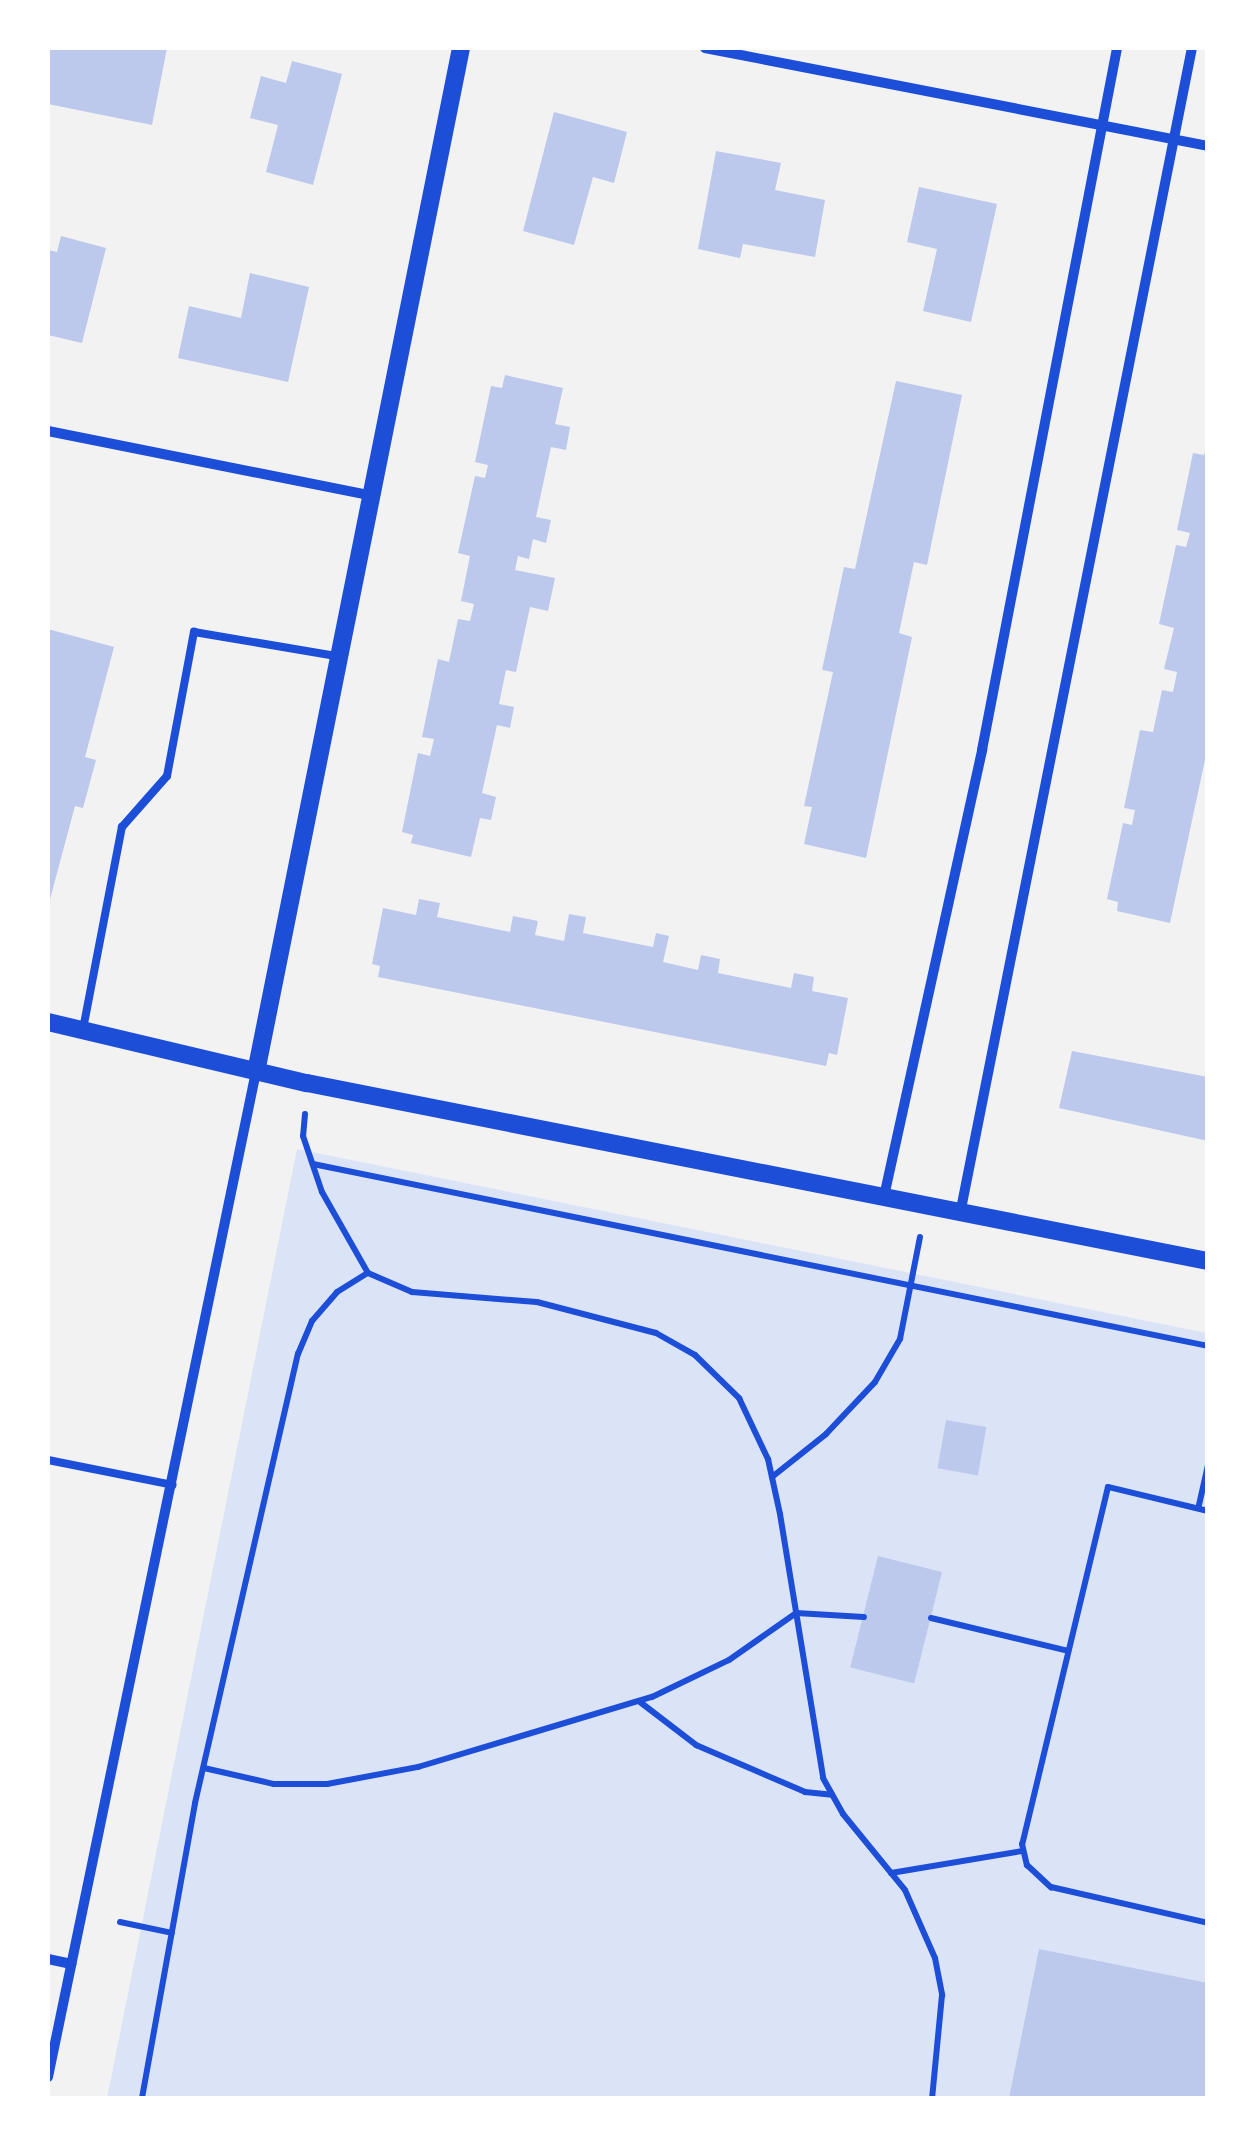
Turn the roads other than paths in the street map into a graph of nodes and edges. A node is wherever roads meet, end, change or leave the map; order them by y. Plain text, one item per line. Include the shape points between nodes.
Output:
1 (461, 48) edge
2 (705, 48) edge
3 (1116, 48) edge
4 (1192, 48) edge
5 (1100, 127) junction
6 (1175, 140) junction
7 (1208, 146) edge
8 (48, 431) edge
9 (372, 496) junction
10 (340, 656) junction
11 (48, 1022) edge
12 (82, 1029) junction
13 (257, 1066) junction
14 (885, 1192) junction
15 (961, 1209) junction
16 (1208, 1261) edge
17 (48, 1460) edge
18 (172, 1485) junction
19 (48, 1959) edge
20 (71, 1964) junction
21 (48, 2076) edge

1 - 9 street
2 - 5 street
3 - 5 street
4 - 6 street
5 - 6 street
5 - 14 street via 982,750
6 - 7 street
6 - 15 street
8 - 9 street
9 - 10 street
10 - 12 lane via 194,632 167,776 122,828
10 - 13 street
11 - 12 street
12 - 13 street
13 - 14 street via 307,1083
13 - 18 street
14 - 15 street
15 - 16 street
17 - 18 lane
18 - 20 street
19 - 20 street
20 - 21 street

